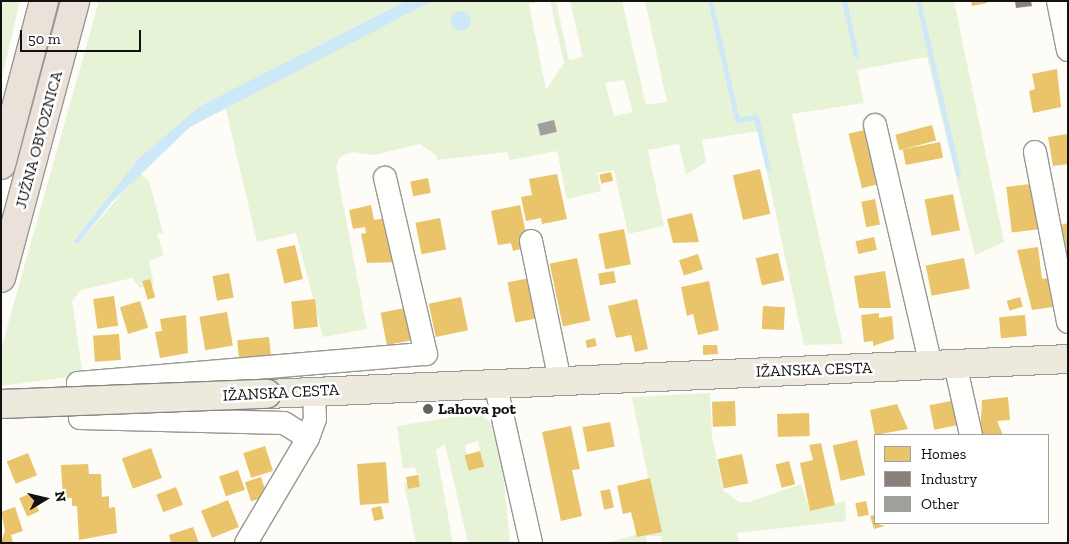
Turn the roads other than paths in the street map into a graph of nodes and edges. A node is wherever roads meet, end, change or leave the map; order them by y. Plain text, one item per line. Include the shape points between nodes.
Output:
1 (44, 1) edge
2 (75, 1) edge
3 (1058, 1) edge
4 (1068, 50) edge
5 (876, 125) dead end
6 (1034, 152) dead end
7 (1, 165) edge
8 (386, 178) dead end
9 (531, 241) dead end
10 (1, 278) edge
11 (1068, 322) edge
12 (366, 359) junction
13 (1068, 359) edge
14 (943, 365) junction
15 (560, 381) junction
16 (495, 384) junction
17 (366, 389) junction
18 (314, 391) junction
19 (1, 404) edge
20 (970, 434) edge
21 (308, 438) junction
22 (246, 543) edge
23 (531, 543) edge

1 - 7 highway, JUŽNA OBVOZNICA
2 - 10 highway, JUŽNA OBVOZNICA
3 - 4 street
5 - 14 street
6 - 11 street
8 - 12 street via 426,354
9 - 15 street
12 - 17 street
12 - 21 street via 78,383 80,418 275,422
13 - 14 main road, IŽANSKA CESTA
14 - 15 main road, IŽANSKA CESTA
14 - 20 street
15 - 16 main road, IŽANSKA CESTA
16 - 17 main road, IŽANSKA CESTA
16 - 23 street
17 - 18 main road, IŽANSKA CESTA
18 - 19 main road, IŽANSKA CESTA, bridge
18 - 21 street via 315,419
21 - 22 street

